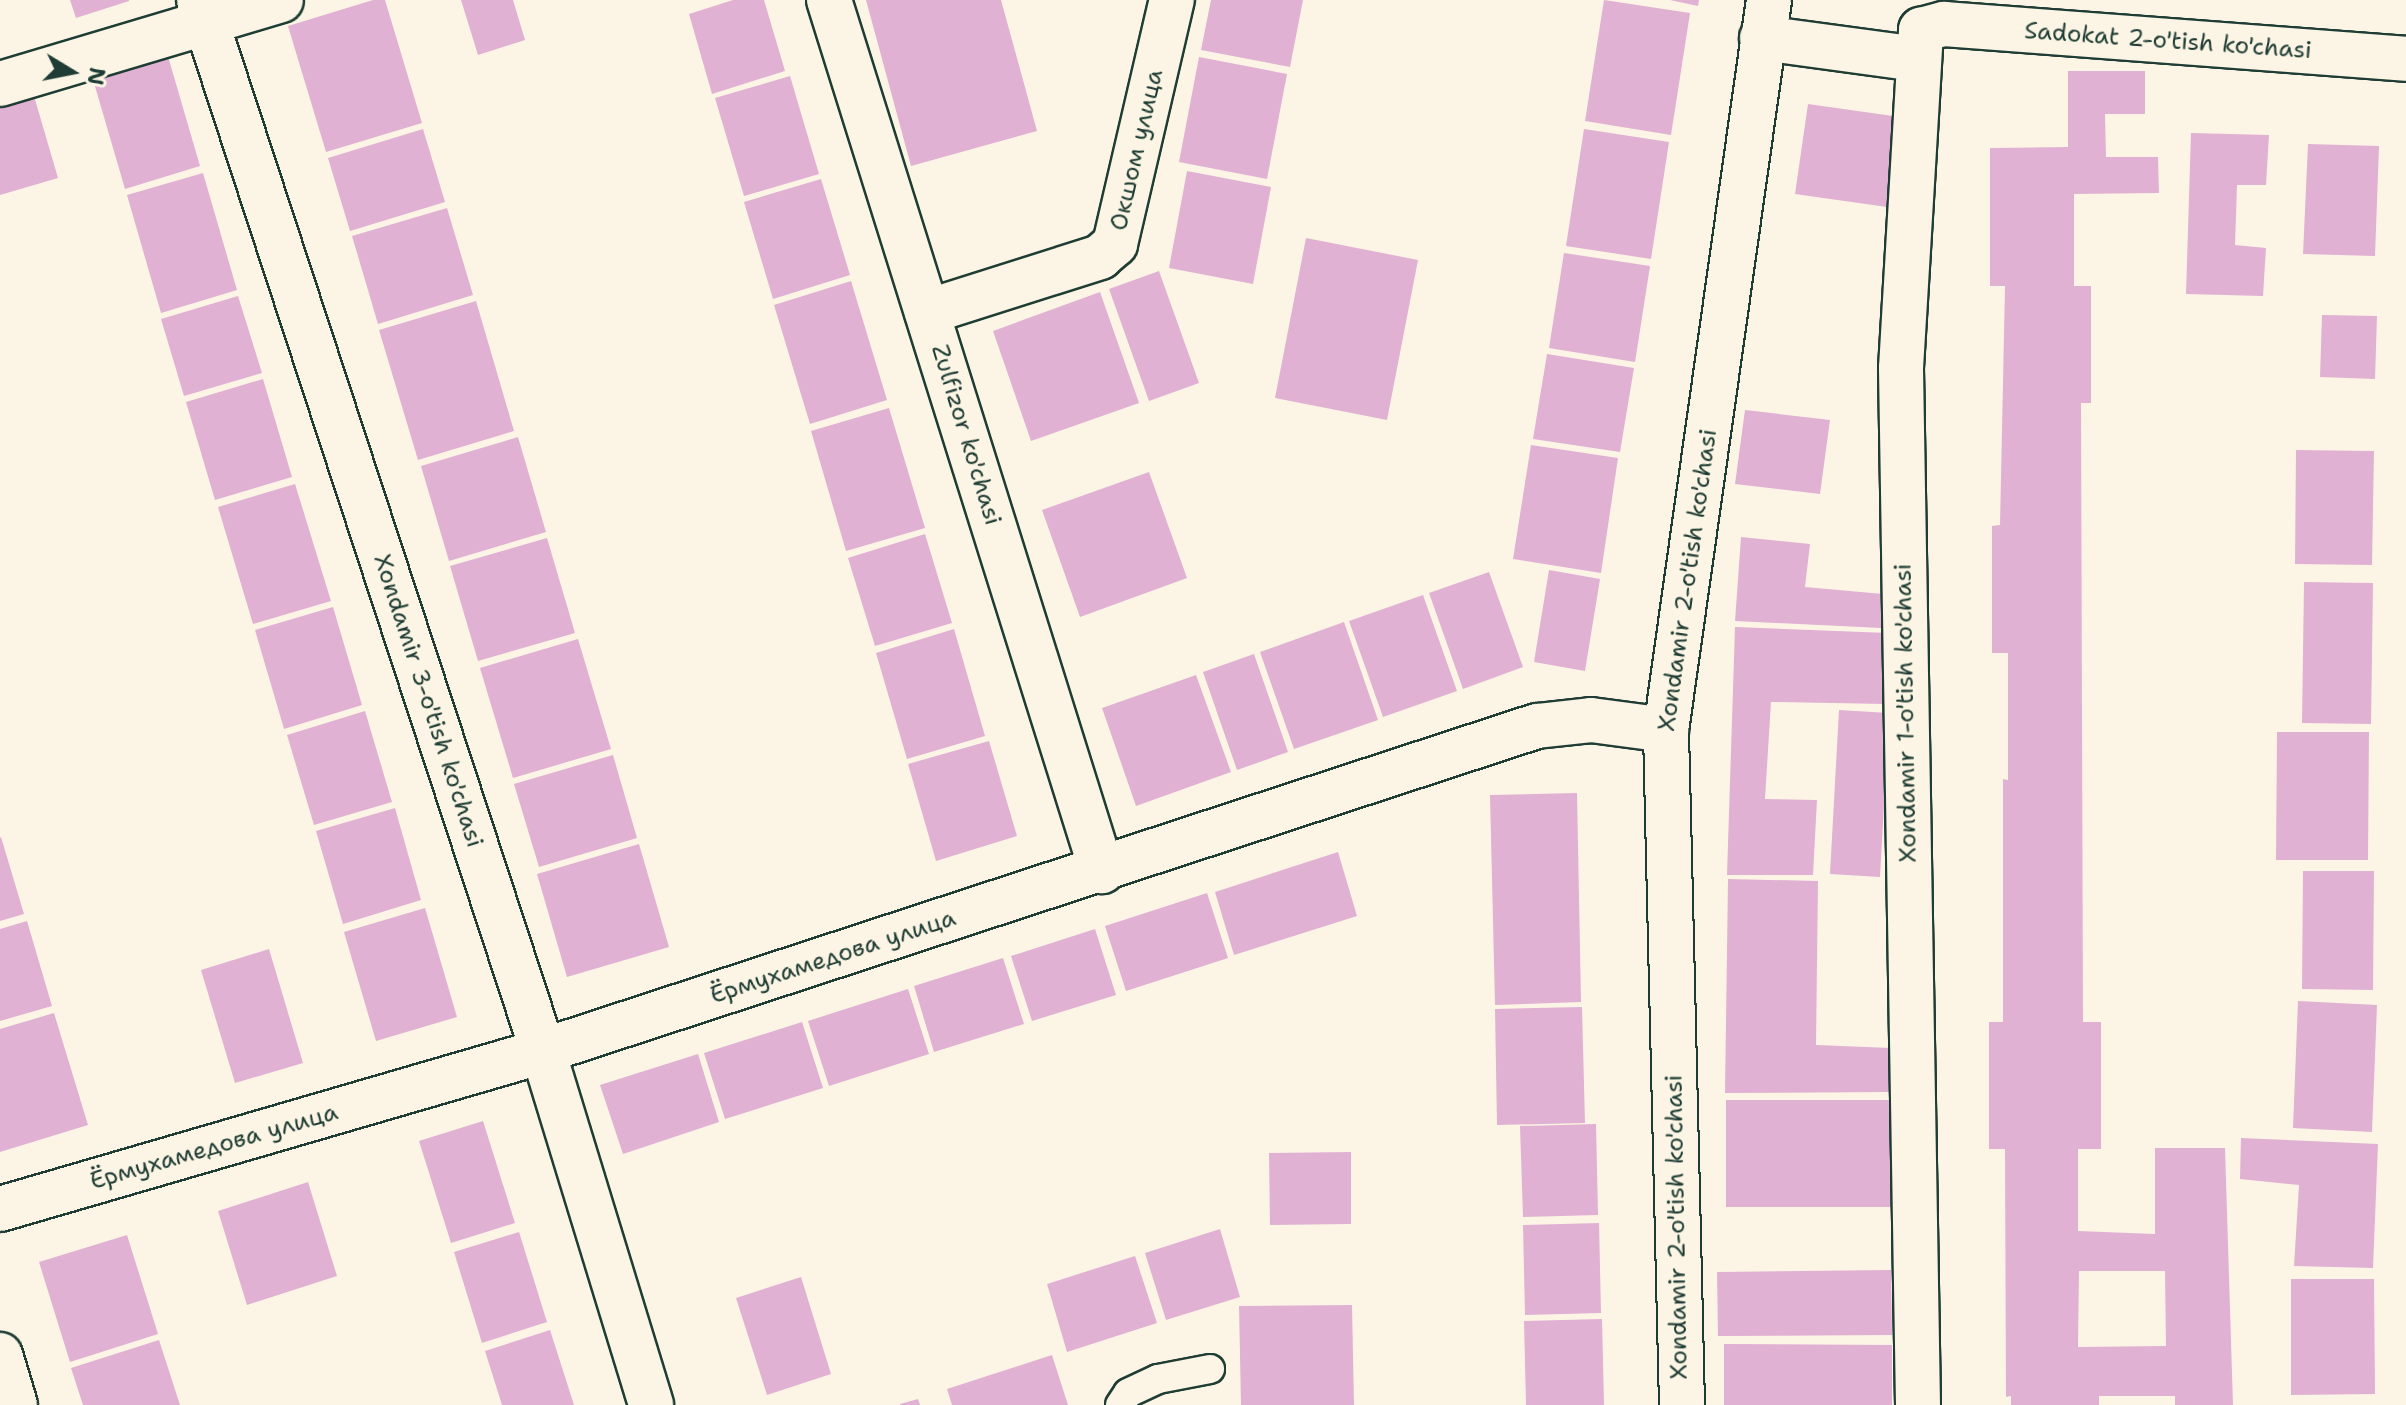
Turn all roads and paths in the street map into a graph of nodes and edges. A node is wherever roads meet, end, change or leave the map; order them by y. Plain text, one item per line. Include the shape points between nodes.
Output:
1 (281, 0) edge
2 (829, 0) edge
3 (1172, 0) edge
4 (202, 11) edge
5 (1766, 19) edge
6 (1923, 43) junction
7 (2406, 59) edge
8 (0, 84) edge
9 (927, 312) junction
10 (1666, 730) junction
11 (1102, 871) junction
12 (543, 1051) junction
13 (0, 1209) edge
14 (0, 1355) edge
15 (1210, 1369) dead end
16 (15, 1405) edge
17 (651, 1405) edge
18 (1120, 1405) edge
19 (1682, 1405) edge
20 (1918, 1405) edge

1 - 4 street
2 - 9 street, Zulfizor ko'chasi
3 - 9 street, Окшом улица via 1115,244 1100,257
4 - 8 street
4 - 12 street, Xondamir 3-o'tish ko'chasi
5 - 6 street, Sadokat 2-o'tish ko'chasi
5 - 10 street, Xondamir 2-o'tish ko'chasi
6 - 7 street, Sadokat 2-o'tish ko'chasi
6 - 20 street, Xondamir 1-o'tish ko'chasi via 1901,368
9 - 11 street, Zulfizor ko'chasi
10 - 11 street, Ёрмухамедова улица via 1591,720 1537,726
10 - 19 street, Xondamir 2-o'tish ko'chasi
11 - 12 street, Ёрмухамедова улица
12 - 13 street, Ёрмухамедова улица
12 - 17 street, Xondamir 3-o'tish ko'chasi
14 - 16 street
15 - 18 lane via 1158,1379 1128,1393

